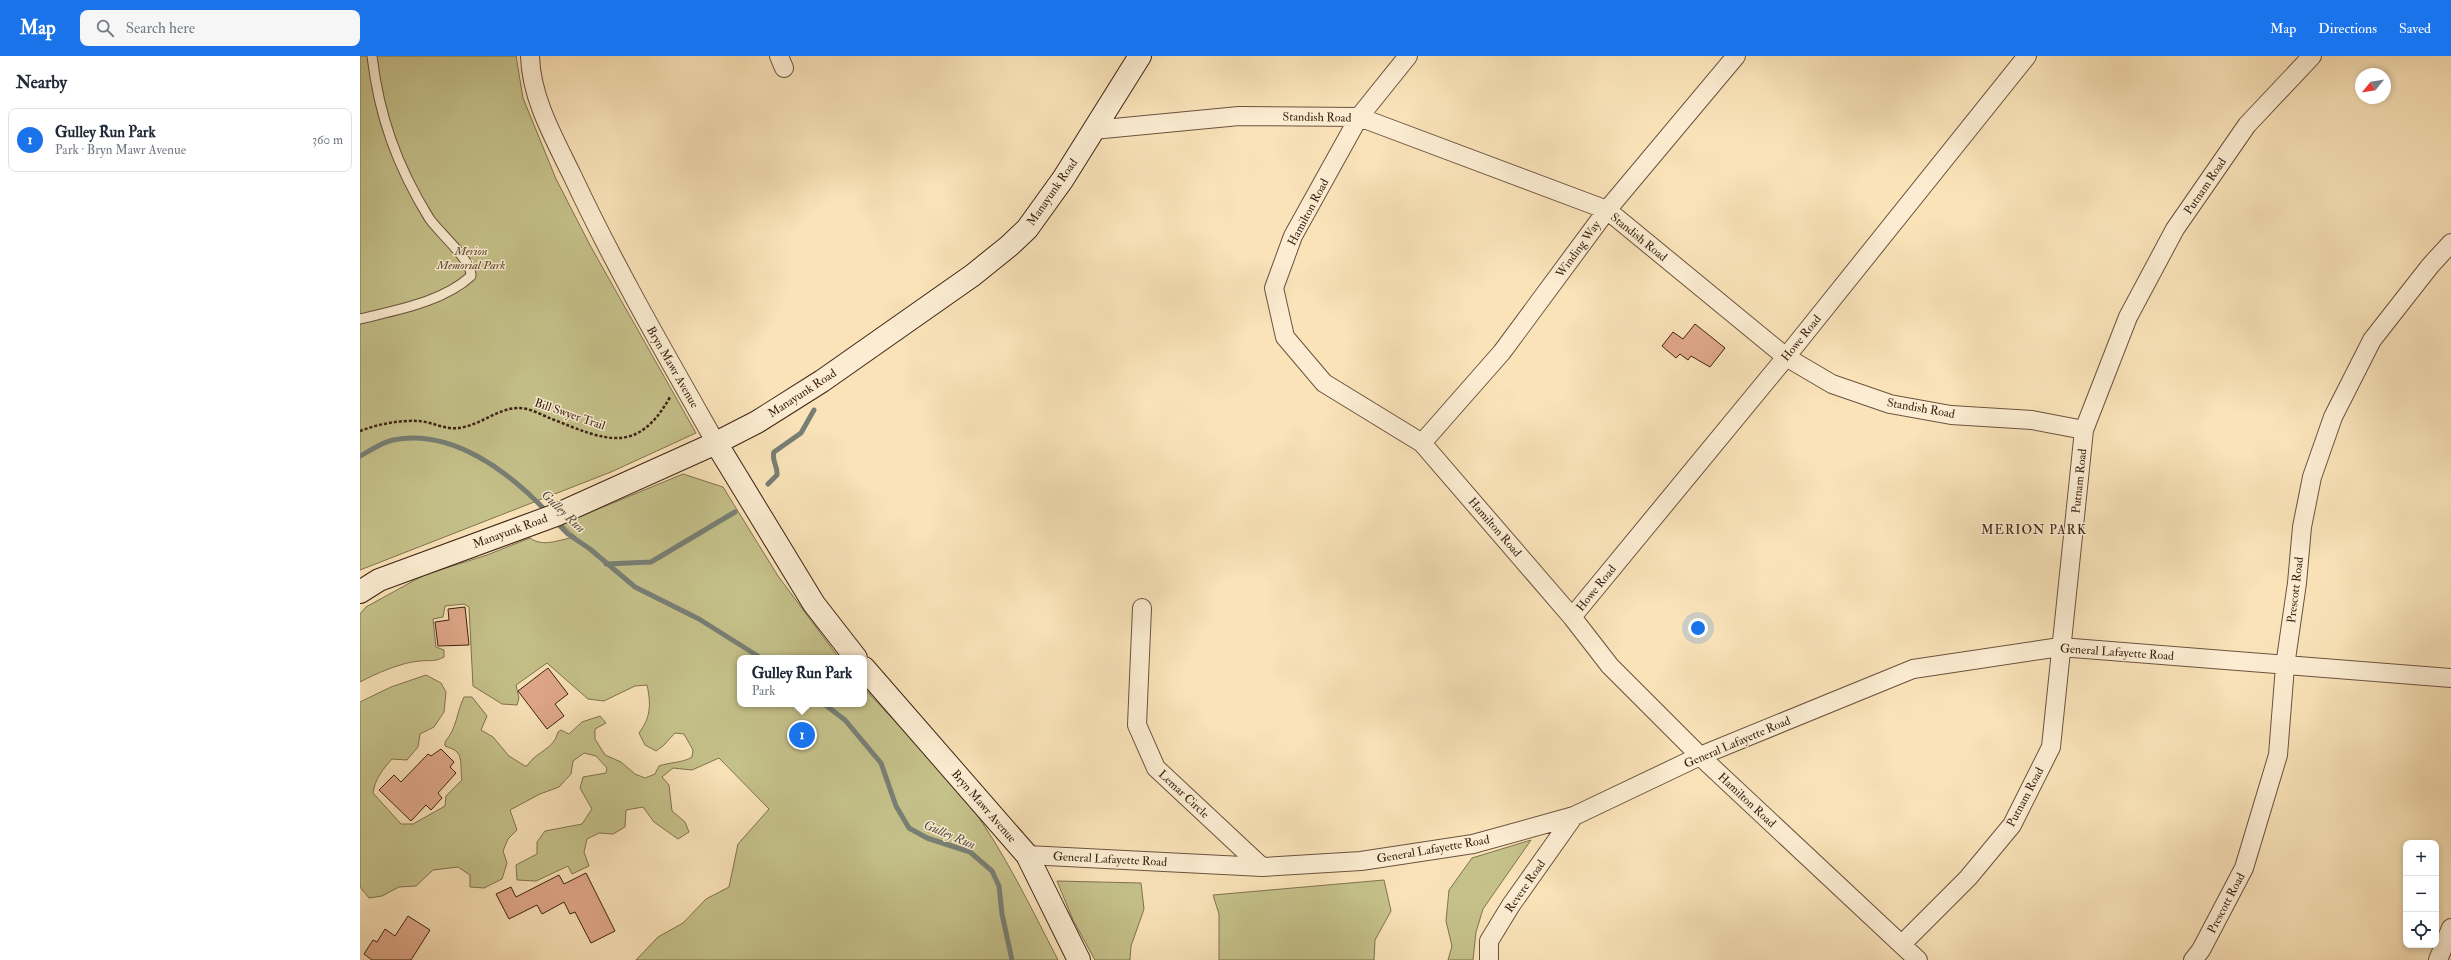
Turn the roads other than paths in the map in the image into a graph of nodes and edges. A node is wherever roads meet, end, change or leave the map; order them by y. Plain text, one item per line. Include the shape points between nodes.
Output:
1 (372, 56) edge
2 (530, 56) edge
3 (1140, 56) edge
4 (1408, 56) edge
5 (1736, 56) edge
6 (2027, 56) edge
7 (2312, 56) edge
8 (1359, 117) junction
9 (1093, 130) junction
10 (1607, 210) junction
11 (2451, 243) edge
12 (360, 319) edge
13 (1786, 357) junction
14 (2084, 430) junction
15 (1422, 443) junction
16 (716, 444) junction
17 (360, 592) edge
18 (1142, 608) dead end
19 (1572, 617) junction
20 (2060, 647) junction
21 (854, 655) edge
22 (2285, 666) junction
23 (867, 671) edge
24 (2451, 678) edge
25 (1700, 756) junction
26 (1574, 816) junction
27 (1027, 856) junction
28 (1262, 867) junction
29 (2451, 928) edge
30 (1902, 944) junction
31 (2444, 956) edge
32 (1079, 960) edge
33 (1488, 960) edge
34 (1918, 960) edge
35 (2193, 960) edge

1 - 12 lane via 380,108 388,136 401,165 430,220 468,265 471,276 459,286 423,301
2 - 16 street, Bryn Mawr Avenue via 534,82 546,121 591,215 646,320
3 - 9 street, Manayunk Road
4 - 8 street, Hamilton Road
5 - 10 street, Winding Way
6 - 13 street, Howe Road
7 - 14 street, Putnam Road via 2247,125 2175,229 2128,317
8 - 9 street, Standish Road via 1239,116
8 - 10 street, Standish Road
8 - 15 street, Hamilton Road via 1293,236 1274,288 1285,336 1324,383
9 - 16 street, Manayunk Road via 1045,206 1027,228 992,261 815,386
10 - 13 street, Standish Road
10 - 15 street, Winding Way via 1502,352
11 - 22 street, Prescott Road via 2372,340 2333,417 2312,477 2302,527
13 - 14 street, Standish Road via 1832,384 1890,404 1951,415 2032,420
13 - 19 street, Howe Road
14 - 20 street, Putnam Road
15 - 19 street, Hamilton Road
16 - 17 street, Manayunk Road via 551,516 379,580
16 - 21 street, Bryn Mawr Avenue via 814,604
18 - 28 street, Lemar Circle via 1137,725 1156,768
19 - 25 street, Hamilton Road via 1610,666
20 - 22 street, General Lafayette Road
20 - 25 street, General Lafayette Road via 1913,669
20 - 30 street, Putnam Road via 2051,747 2012,825 1968,878
22 - 24 street, General Lafayette Road
22 - 35 street, Prescott Road via 2278,755 2244,868 2201,950
23 - 27 street, Bryn Mawr Avenue
25 - 26 street, General Lafayette Road
25 - 30 street, Hamilton Road
26 - 28 street, General Lafayette Road via 1473,844 1361,861
26 - 33 street, Revere Road via 1511,905 1489,941
27 - 28 street, General Lafayette Road
27 - 32 street, Bryn Mawr Avenue
29 - 31 street
30 - 34 street, Hamilton Road

